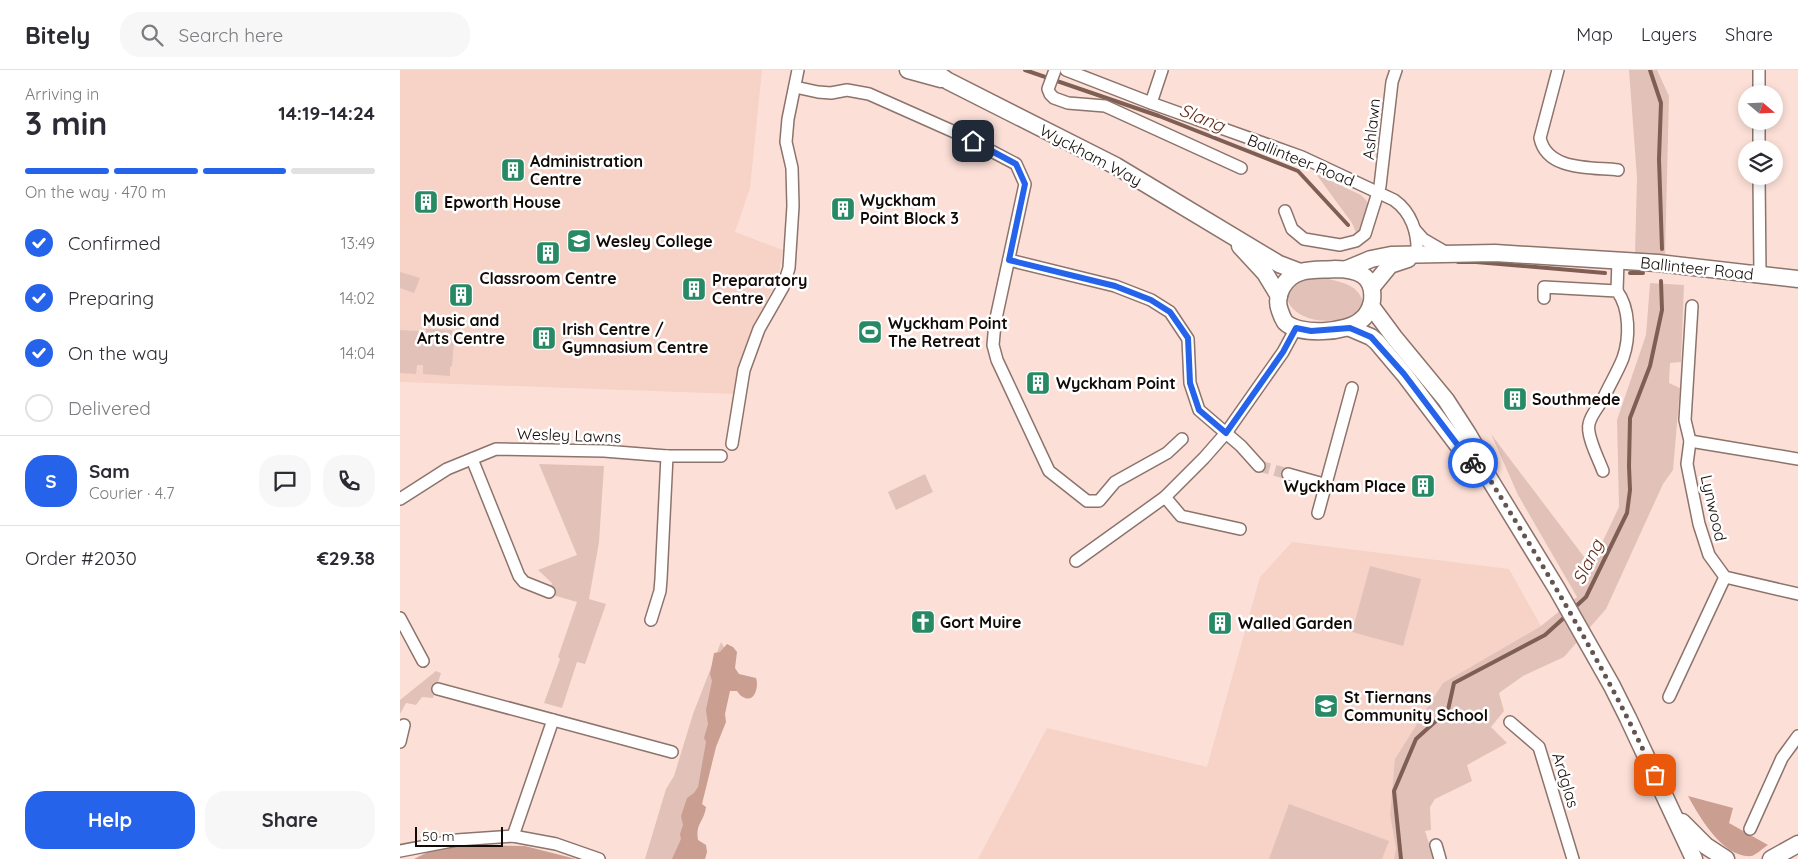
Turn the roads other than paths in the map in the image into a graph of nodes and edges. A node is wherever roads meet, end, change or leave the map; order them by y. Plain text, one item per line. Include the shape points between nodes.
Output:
1 (798, 70) edge
2 (908, 70) edge
3 (932, 70) edge
4 (1066, 70) edge
5 (1162, 70) edge
6 (1396, 70) edge
7 (1558, 70) edge
8 (1759, 70) edge
9 (1052, 76) edge
10 (948, 81) junction
11 (1759, 85) edge
12 (795, 87) junction
13 (1151, 103) junction
14 (1241, 168) dead end
15 (1618, 170) dead end
16 (1759, 185) edge
17 (1378, 193) junction
18 (1285, 211) dead end
19 (1414, 230) junction
20 (1230, 235) junction
21 (1416, 253) junction
22 (1447, 253) junction
23 (1009, 260) junction
24 (1618, 260) junction
25 (1347, 269) junction
26 (1300, 272) junction
27 (1760, 274) junction
28 (1798, 279) edge
29 (1372, 287) junction
30 (1617, 291) junction
31 (1279, 296) junction
32 (1544, 298) dead end
33 (1371, 306) junction
34 (1692, 306) dead end
35 (1296, 328) junction
36 (1350, 328) junction
37 (1352, 388) dead end
38 (1226, 433) junction
39 (1182, 439) dead end
40 (1690, 441) junction
41 (732, 444) dead end
42 (667, 456) junction
43 (721, 456) dead end
44 (472, 459) junction
45 (1798, 459) edge
46 (1259, 466) tunnel mouth
47 (1603, 472) dead end
48 (1288, 474) tunnel mouth
49 (1487, 475) junction
50 (1326, 484) junction
51 (1165, 497) junction
52 (400, 499) edge
53 (1318, 513) dead end
54 (1240, 529) dead end
55 (1076, 560) dead end
56 (1725, 576) junction
57 (549, 592) dead end
58 (1798, 594) edge
59 (400, 618) edge
60 (651, 620) dead end
61 (423, 661) dead end
62 (438, 689) dead end
63 (1670, 697) dead end
64 (553, 720) junction
65 (1510, 722) dead end
66 (404, 725) dead end
67 (1798, 736) edge
68 (400, 742) edge
69 (672, 752) dead end
70 (1671, 812) junction
71 (1750, 829) dead end
72 (513, 836) junction
73 (1686, 841) junction
74 (1798, 844) edge
75 (1436, 845) dead end
76 (400, 851) edge
77 (599, 859) edge
78 (1440, 859) edge
79 (1573, 859) edge
80 (1694, 859) edge
81 (1702, 859) edge
82 (1726, 859) edge
83 (1771, 859) edge

1 - 12 street
2 - 10 main road, Wyckham Way
3 - 10 main road, Wyckham Way
4 - 13 street, Ballinteer Road
5 - 13 street
6 - 17 street, Ashlawn
7 - 15 street via 1540,138 1542,146 1552,159 1564,163
8 - 11 street
9 - 14 street via 1048,89 1054,98 1068,103 1105,106
10 - 20 main road, Wyckham Way via 1116,166
12 - 23 street via 818,92 847,90 869,94 959,134 1016,164 1025,184
12 - 41 street via 786,142 792,168 793,206 789,268 783,287 759,329 744,370
13 - 17 street, Ballinteer Road via 1302,157
16 - 27 street
17 - 18 street, Ashlawn via 1366,234 1356,241 1340,245 1304,239 1292,230
17 - 19 street, Ballinteer Road via 1400,204 1410,217
19 - 21 street, Ballinteer Road
19 - 22 street
20 - 26 main road, Wyckham Way via 1279,264
20 - 31 main road, Wyckham Way via 1265,273
21 - 22 main road, Ballinteer Road
21 - 25 main road, Ballinteer Road via 1380,256
21 - 29 main road, Ballinteer Road via 1390,265
22 - 24 main road, Ballinteer Road
23 - 38 street via 1115,286 1151,300 1170,312 1188,338 1190,383 1199,410
23 - 39 street via 993,345 1049,470 1087,501 1099,501 1115,482 1167,453
24 - 27 main road, Ballinteer Road
24 - 30 street
25 - 26 main road
25 - 29 main road via 1362,275
26 - 31 main road via 1287,282
27 - 28 main road, Ballinteer Road
29 - 33 main road
30 - 32 street via 1544,287
30 - 47 street via 1625,308 1627,334 1623,358 1589,423 1588,431
31 - 35 main road via 1281,314
33 - 36 main road via 1362,320
33 - 49 main road via 1446,400 1479,453
34 - 40 street, Lynwood via 1684,420
35 - 36 main road via 1311,331
35 - 38 street
36 - 49 main road via 1377,342 1463,452
37 - 50 street
38 - 46 street
38 - 51 street
40 - 45 street
40 - 56 street, Lynwood via 1687,464 1699,524 1709,555
42 - 43 street, Wesley Lawns
42 - 44 street, Wesley Lawns via 496,449
42 - 60 street via 661,585
44 - 52 street, Wesley Lawns via 447,469
44 - 57 street via 519,576 524,582
48 - 50 street
49 - 70 main road via 1596,659 1628,718
50 - 53 street
51 - 54 street via 1181,516
51 - 55 street
56 - 58 street
56 - 63 street
59 - 61 street
62 - 64 street
64 - 69 street
64 - 72 street
65 - 79 street, Ardglas via 1539,747
66 - 68 street
67 - 71 street via 1782,758
70 - 73 main road
70 - 82 main road via 1706,846
72 - 76 street via 457,840
72 - 77 street via 556,844
73 - 80 main road
73 - 81 main road
74 - 83 main road
75 - 78 street

